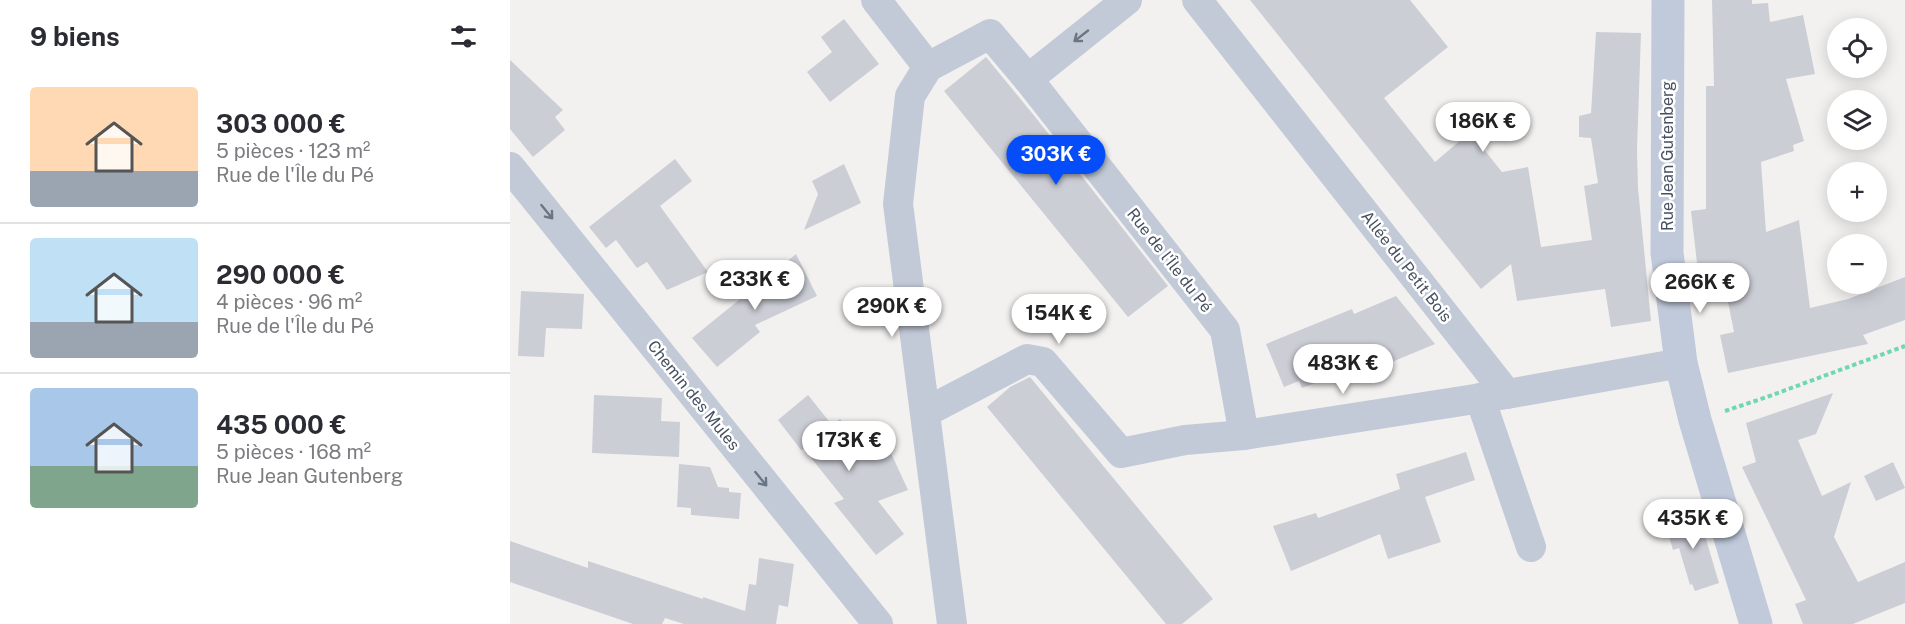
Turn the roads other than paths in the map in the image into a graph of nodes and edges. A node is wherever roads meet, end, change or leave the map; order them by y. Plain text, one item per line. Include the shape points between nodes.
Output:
1 (876, 0) edge
2 (1127, 0) edge
3 (1197, 0) edge
4 (1668, 0) edge
5 (928, 68) junction
6 (1028, 79) junction
7 (510, 167) edge
8 (1681, 363) junction
9 (1493, 396) junction
10 (926, 412) junction
11 (1244, 435) junction
12 (1531, 547) dead end
13 (878, 624) edge
14 (952, 624) edge
15 (1756, 624) edge

1 - 5 street
2 -> 6 street
3 - 9 street, Allée du Petit Bois
4 - 8 main road, Rue Jean Gutenberg via 1667,253
5 - 6 street, Rue de l'Île du Pé via 990,34
5 - 10 street, Rue de l'Île du Pé via 910,96 898,204
6 - 11 street, Rue de l'Île du Pé via 1225,330
7 -> 13 street, Chemin des Mules
8 - 9 street
8 - 15 main road, Rue Jean Gutenberg
9 - 11 street
9 - 12 street, Allée du Petit Bois
10 - 11 street via 1027,358 1043,362 1121,453 1185,440
10 - 14 street, Rue de l'Île du Pé

